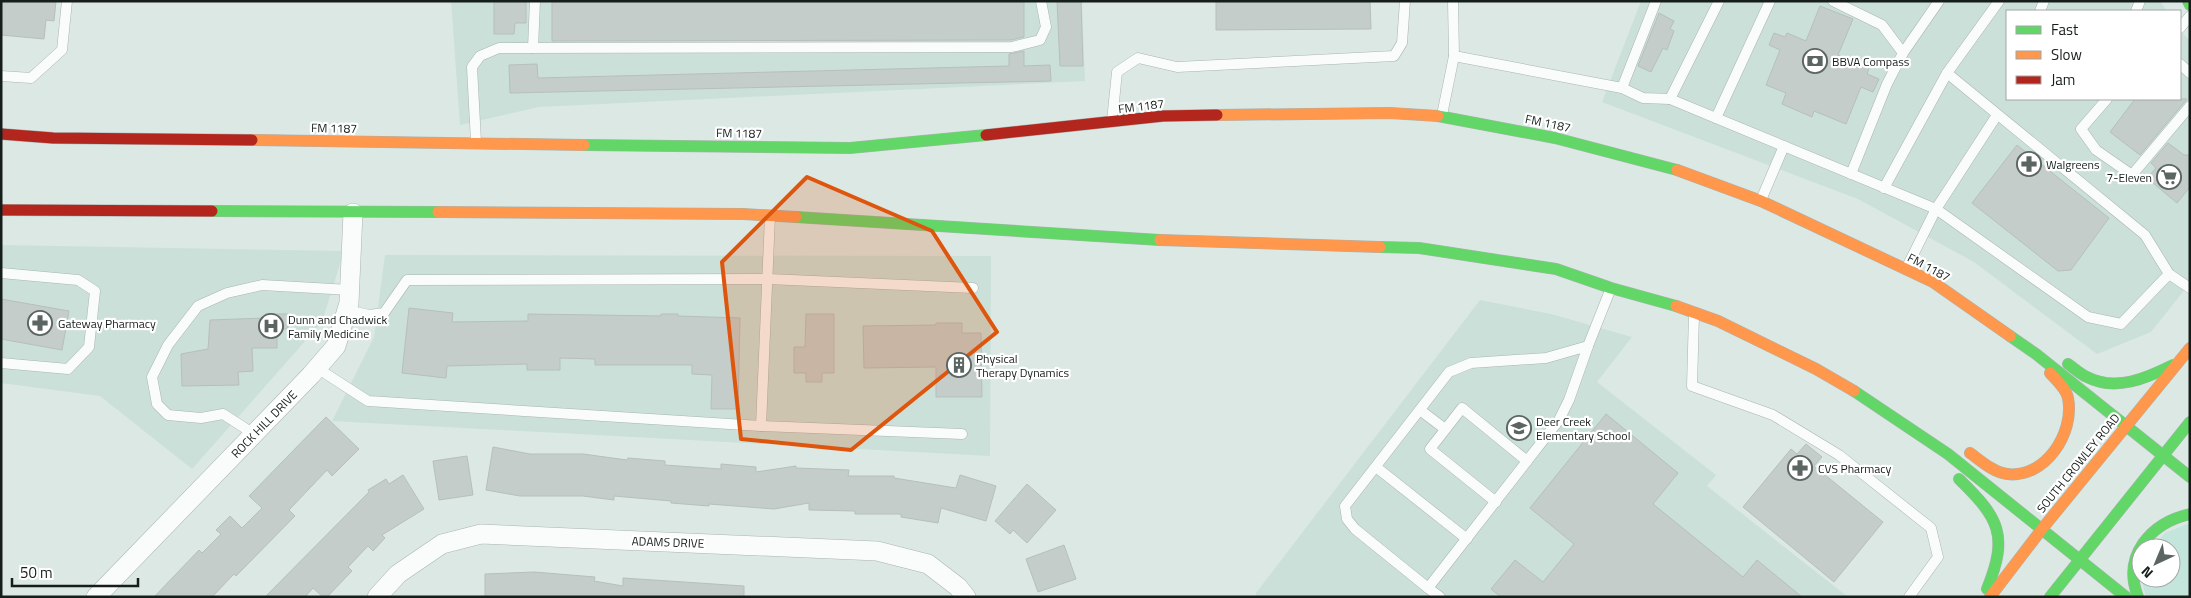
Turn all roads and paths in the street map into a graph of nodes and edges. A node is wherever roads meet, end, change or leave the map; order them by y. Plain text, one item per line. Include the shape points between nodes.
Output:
1 (67, 1) edge
2 (535, 1) edge
3 (1041, 1) edge
4 (1405, 1) edge
5 (1453, 1) edge
6 (1656, 1) edge
7 (1719, 1) edge
8 (1770, 1) edge
9 (1833, 1) edge
10 (1939, 1) edge
11 (1999, 1) edge
12 (2188, 1) edge
13 (2190, 5) edge
14 (2190, 16) edge
15 (2181, 27) edge
16 (533, 48) junction
17 (1904, 53) junction
18 (1454, 56) junction
19 (1947, 73) junction
20 (1, 76) edge
21 (1622, 88) junction
22 (1670, 99) junction
23 (2106, 100) edge
24 (2190, 106) edge
25 (1997, 115) junction
26 (1442, 116) junction
27 (1716, 118) junction
28 (1112, 123) junction
29 (1, 134) edge
30 (476, 143) junction
31 (1784, 146) junction
32 (1851, 174) junction
33 (1884, 188) junction
34 (1761, 201) junction
35 (1936, 209) junction
36 (1, 210) edge
37 (353, 213) junction
38 (770, 215) junction
39 (1905, 270) junction
40 (1, 273) edge
41 (2169, 274) junction
42 (768, 279) junction
43 (1933, 282) junction
44 (973, 288) dead end
45 (1611, 288) junction
46 (2190, 288) edge
47 (350, 290) junction
48 (1680, 306) junction
49 (347, 310) junction
50 (1694, 312) junction
51 (1735, 316) dead end
52 (1588, 346) junction
53 (2190, 348) edge
54 (2036, 354) junction
55 (2180, 361) junction
56 (1, 363) edge
57 (317, 368) junction
58 (1420, 410) junction
59 (2190, 422) edge
60 (761, 426) junction
61 (2126, 426) junction
62 (1445, 429) junction
63 (254, 434) junction
64 (962, 434) dead end
65 (1963, 447) dead end
66 (1948, 454) junction
67 (2164, 456) junction
68 (1527, 461) junction
69 (1376, 467) junction
70 (2190, 477) edge
71 (1496, 502) junction
72 (2190, 514) edge
73 (2042, 529) junction
74 (1467, 539) junction
75 (2079, 559) junction
76 (1428, 588) junction
77 (96, 597) edge
78 (377, 597) edge
79 (966, 597) edge
80 (1440, 597) edge
81 (1910, 597) edge
82 (1984, 597) edge
83 (1990, 597) edge
84 (2050, 597) edge
85 (2126, 597) edge
86 (2138, 597) edge

1 - 20 lane via 62,50 31,78
2 - 16 lane
3 - 16 lane via 1046,27 1040,40 1012,47
4 - 28 lane via 1402,43 1394,56 1178,67 1138,58 1117,72
5 - 18 lane
6 - 21 lane
7 - 22 lane
8 - 27 lane
9 - 17 lane via 1882,25
10 - 17 lane
11 - 19 lane
12 - 13 main road
14 - 15 lane
16 - 30 lane via 499,48 480,56 472,67
17 - 32 lane via 1887,84
18 - 21 lane
18 - 26 lane
19 - 25 lane
19 - 33 lane
21 - 22 lane via 1643,98
22 - 27 lane
23 - 24 lane via 2081,130 2096,150 2132,176
25 - 35 lane
25 - 41 lane via 2145,235
26 - 28 main road, FM 1187 / FM 1187 via 1390,113 1173,116
26 - 34 main road, FM 1187 / FM 1187 via 1555,138 1671,169
27 - 31 lane
28 - 30 main road, FM 1187 / FM 1187 via 850,148
29 - 30 main road, FM 1187 / FM 1187 via 54,138
31 - 32 lane
31 - 34 lane
32 - 33 lane
33 - 35 lane
34 - 39 main road, FM 1187 / FM 1187
35 - 39 lane
35 - 41 lane via 2088,317 2121,324
36 - 37 main road
37 - 38 main road
37 - 47 street, ROCK HILL DRIVE
38 - 42 lane
38 - 45 main road via 1169,241 1420,248 1556,269
39 - 43 main road, FM 1187 / FM 1187
40 - 56 lane via 78,280 95,290 89,347 68,369
41 - 46 lane
42 - 44 lane
42 - 49 lane via 407,280 384,313 369,315
42 - 60 lane
43 - 54 main road, FM 1187 / FM 1187
43 - 55 main road via 1954,284 2091,379 2109,384 2150,378
45 - 48 main road
45 - 52 lane
47 - 49 street, ROCK HILL DRIVE
47 - 63 lane via 262,285 227,293 198,306 168,345 152,376 157,404 168,415 201,418 223,414
48 - 50 main road
48 - 51 main road via 1712,306
49 - 57 street, ROCK HILL DRIVE via 336,346
50 - 66 main road via 1816,369
50 - 81 lane via 1692,386 1773,414 1839,455 1931,528 1938,557
52 - 58 lane via 1546,358 1471,363 1450,372
52 - 68 lane via 1559,420
53 - 55 main road, SOUTH CROWLEY ROAD
54 - 61 main road, FM 1187 / FM 1187
54 - 65 main road via 2068,397 2067,424 2054,452 2035,469 2009,474 1994,470
55 - 61 main road, SOUTH CROWLEY ROAD
57 - 60 lane via 368,401
57 - 63 street, ROCK HILL DRIVE
58 - 62 lane
58 - 69 lane
59 - 67 main road
60 - 64 lane
61 - 67 main road, FM 1187 / FM 1187
61 - 73 main road, SOUTH CROWLEY ROAD
62 - 68 lane via 1462,408
62 - 71 lane via 1430,449
63 - 77 street, ROCK HILL DRIVE
66 - 73 main road
66 - 82 main road via 1952,472 1976,496 1997,527 2000,548 1997,566
67 - 70 main road, FM 1187 / FM 1187
67 - 75 main road
68 - 71 lane
69 - 74 lane
69 - 76 lane via 1345,506 1347,519
71 - 74 lane
72 - 86 main road via 2174,516 2164,522 2142,544 2132,569 2132,582
73 - 75 main road
73 - 83 main road, SOUTH CROWLEY ROAD
74 - 76 lane
75 - 84 main road
75 - 85 main road
76 - 80 lane
78 - 79 street, ADAMS DRIVE via 398,574 442,544 481,534 877,551 928,564

